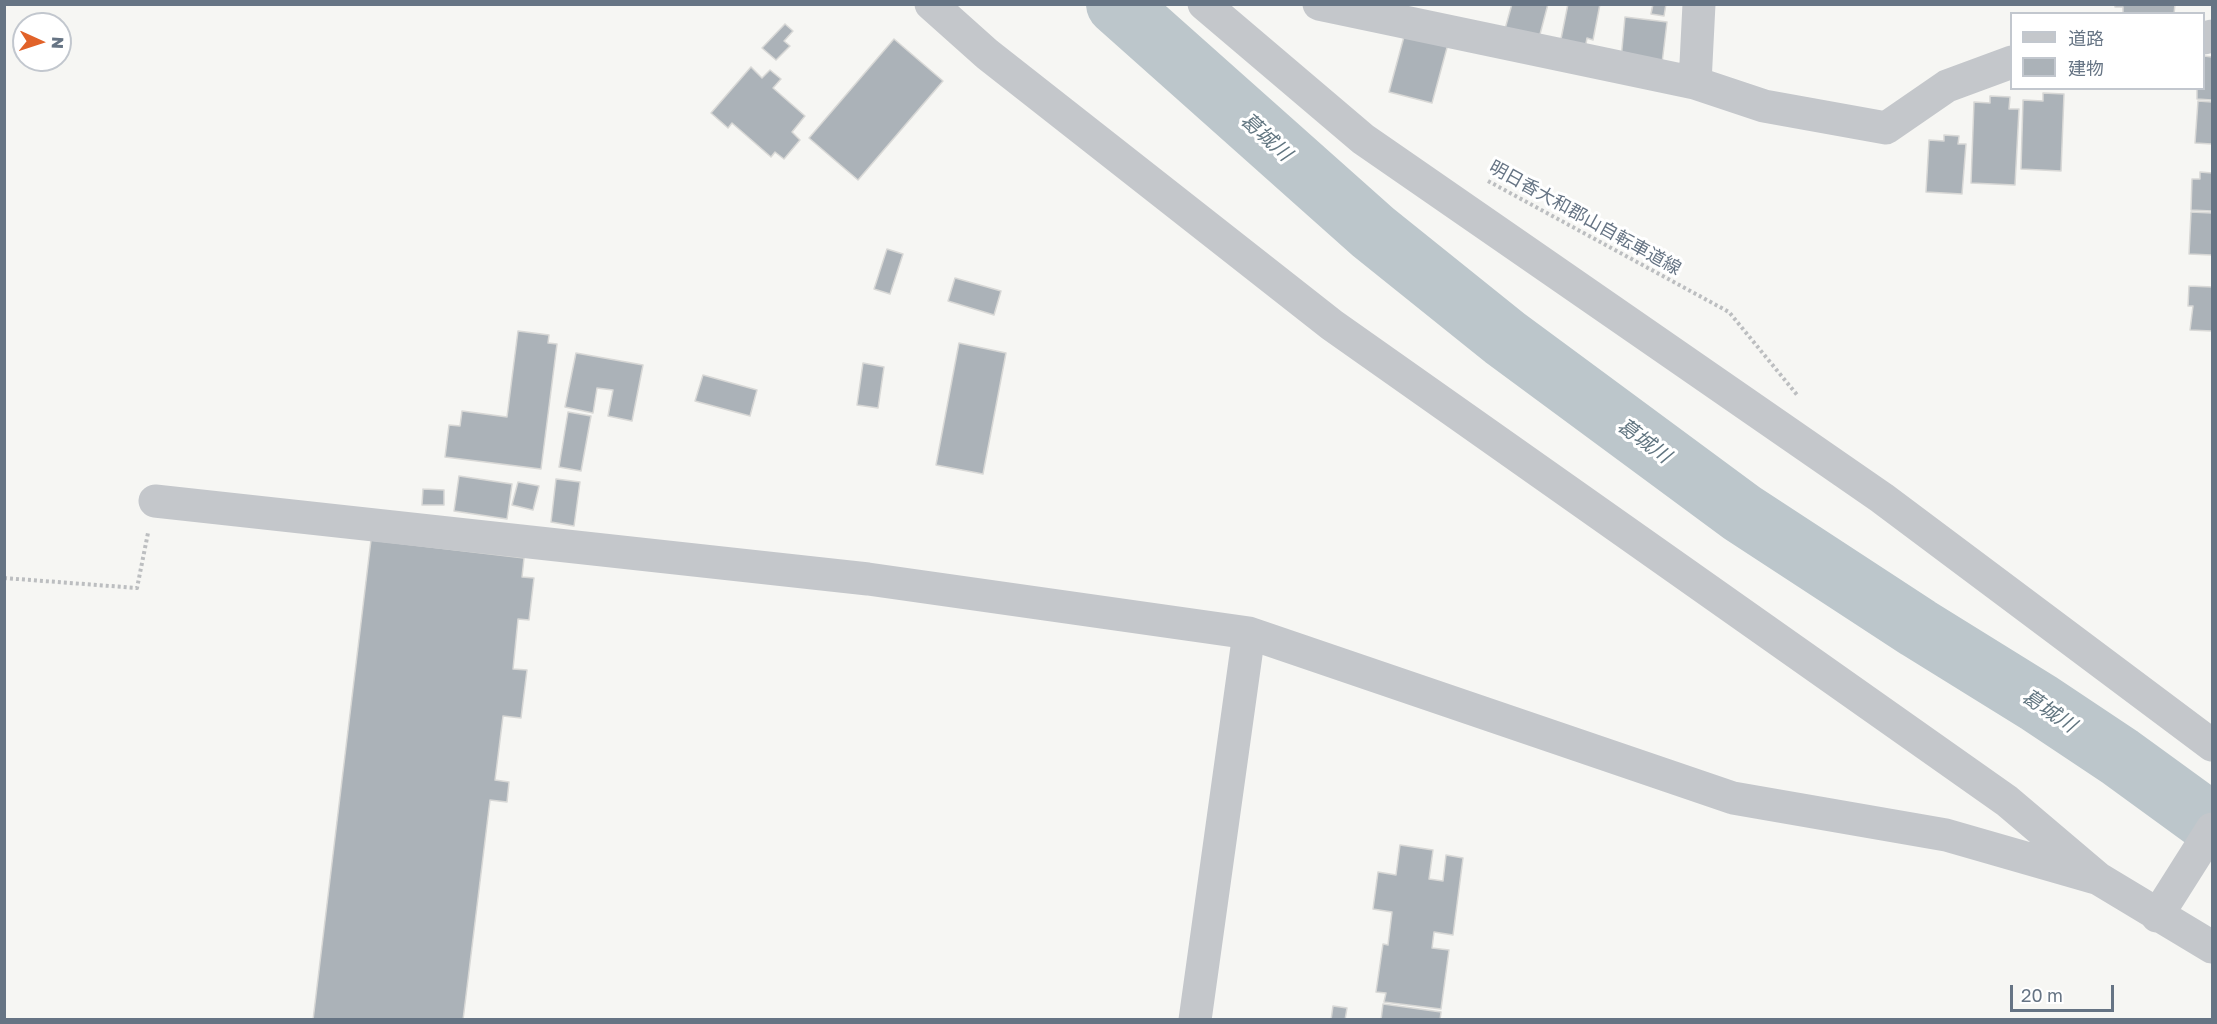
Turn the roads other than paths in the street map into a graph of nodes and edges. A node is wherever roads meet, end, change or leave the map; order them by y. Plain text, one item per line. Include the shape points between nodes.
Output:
1 (932, 4) edge
2 (1204, 4) edge
3 (1319, 4) edge
4 (1699, 4) edge
5 (2010, 63) edge
6 (1695, 83) junction
7 (155, 501) road end
8 (1249, 633) junction
9 (2212, 745) edge
10 (2212, 829) edge
11 (2099, 879) junction
12 (2157, 916) junction
13 (2212, 947) edge
14 (1195, 1020) edge

1 - 11 street via 987,54 1332,325 2007,801
2 - 9 street via 1363,139 1882,498
3 - 6 street
4 - 6 street
5 - 6 street via 1947,86 1886,128 1764,106
7 - 8 street via 868,579
8 - 11 street via 1733,798 1946,835
8 - 14 street
10 - 12 street
11 - 12 street
12 - 13 street

